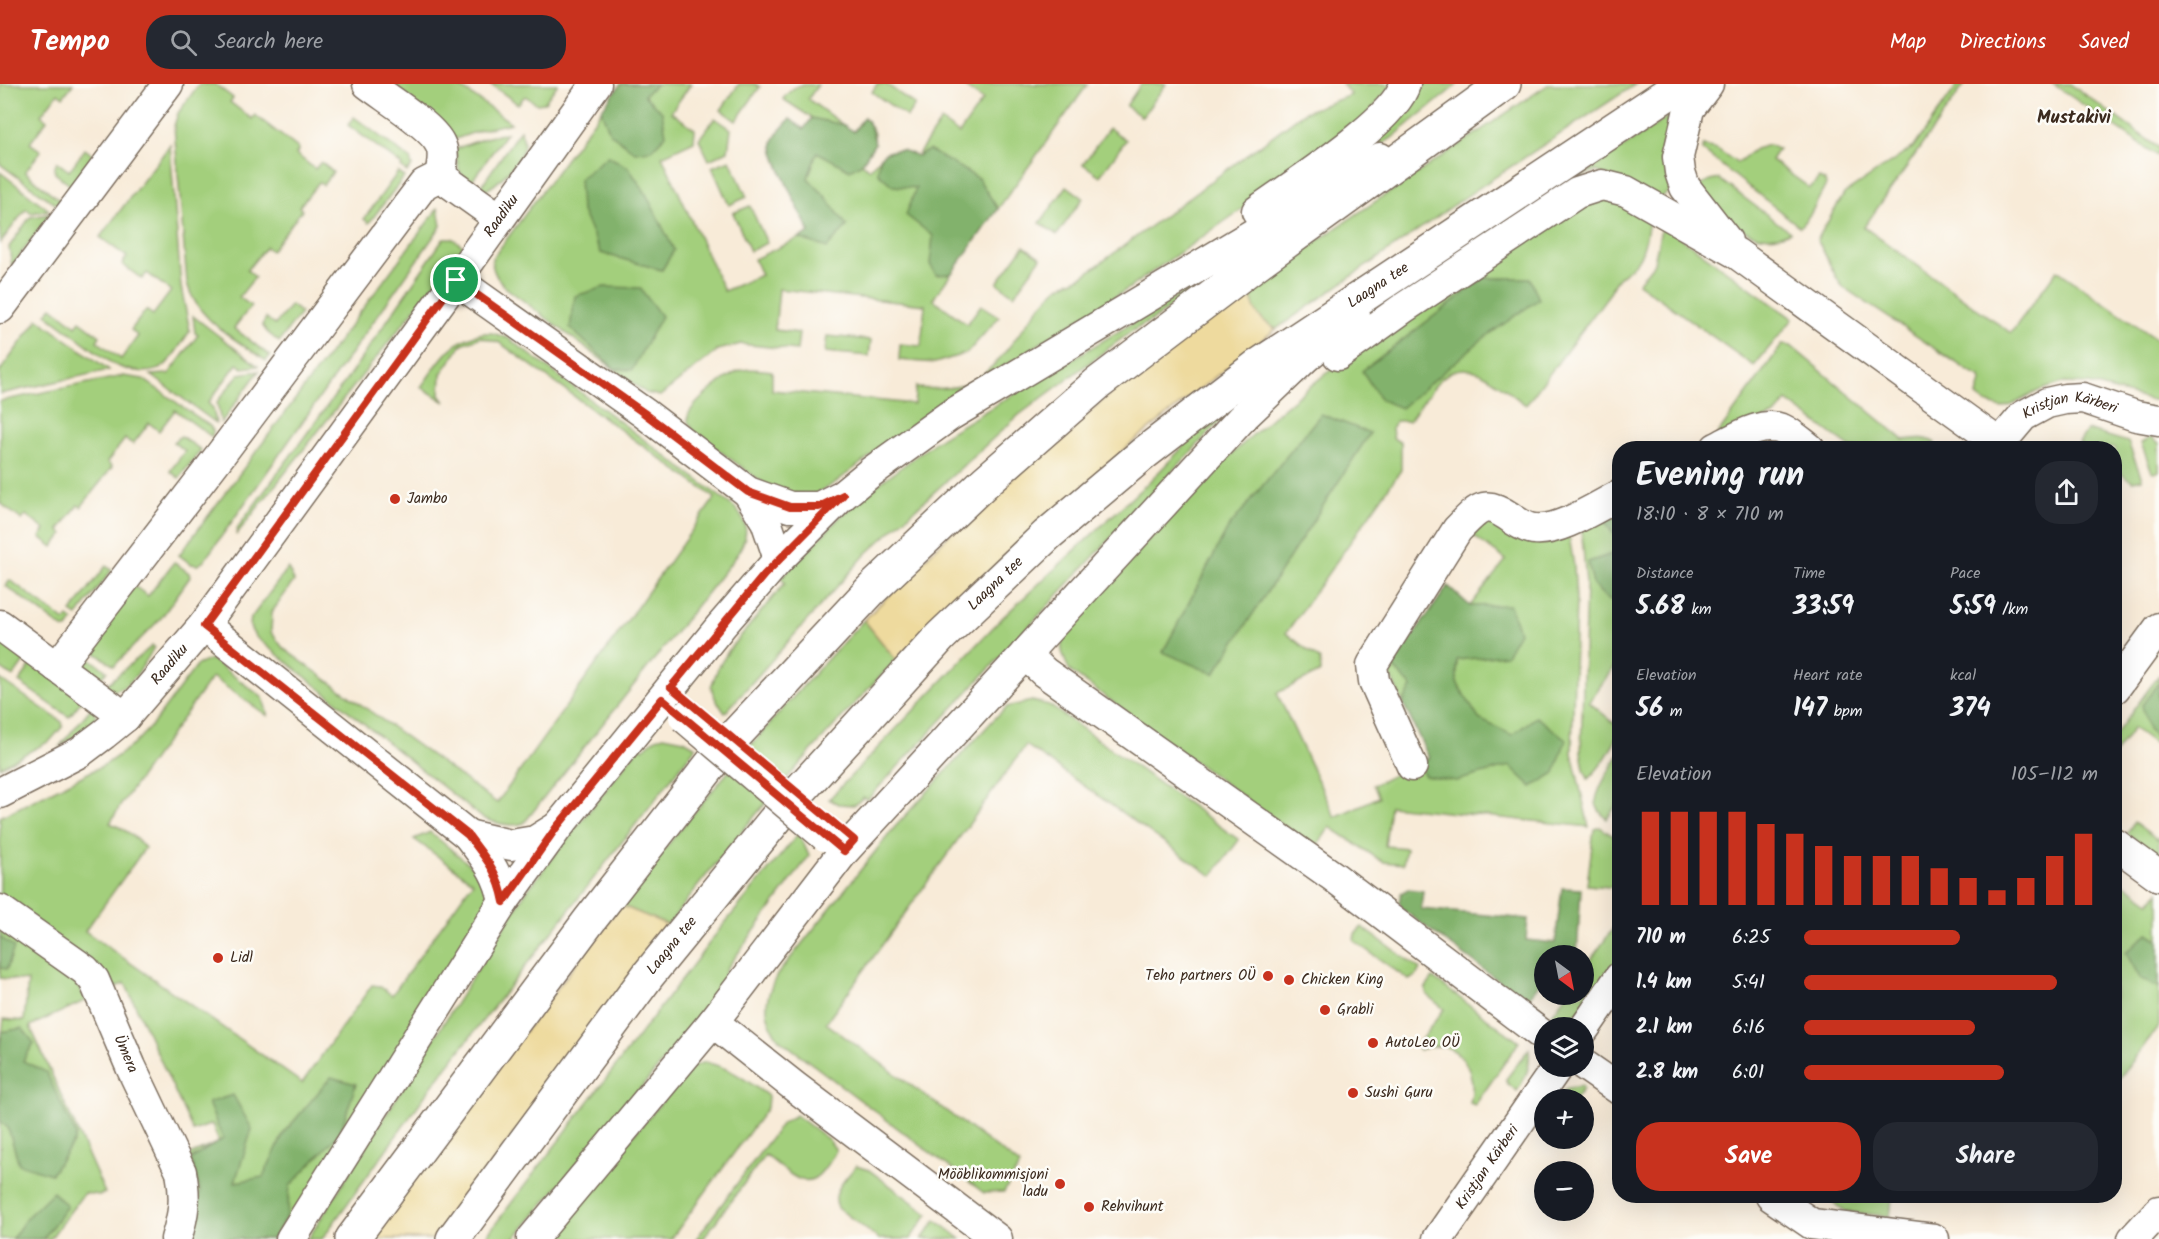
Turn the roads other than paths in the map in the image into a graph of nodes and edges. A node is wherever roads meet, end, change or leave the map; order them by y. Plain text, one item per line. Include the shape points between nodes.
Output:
1 (168, 84) edge
2 (368, 84) edge
3 (596, 84) edge
4 (1405, 84) edge
5 (1682, 84) edge
6 (1708, 84) edge
7 (1502, 86) edge
8 (440, 176) junction
9 (499, 218) junction
10 (1450, 237) junction
11 (1736, 253) junction
12 (456, 280) junction
13 (0, 308) edge
14 (1101, 323) junction
15 (2159, 420) edge
16 (1730, 441) edge
17 (1799, 441) edge
18 (1991, 441) edge
19 (2002, 441) edge
20 (1189, 477) junction
21 (748, 492) junction
22 (843, 495) junction
23 (1612, 499) edge
24 (779, 558) junction
25 (0, 625) edge
26 (204, 626) junction
27 (2159, 628) edge
28 (1025, 654) junction
29 (57, 667) junction
30 (2122, 678) edge
31 (678, 703) junction
32 (125, 717) junction
33 (1412, 766) dead end
34 (0, 793) edge
35 (556, 828) junction
36 (468, 835) junction
37 (840, 838) junction
38 (2122, 849) edge
39 (2159, 876) edge
40 (504, 902) junction
41 (0, 910) edge
42 (1612, 989) edge
43 (1592, 1017) edge
44 (713, 1022) junction
45 (1534, 1029) edge
46 (1594, 1072) edge
47 (1550, 1077) edge
48 (1612, 1084) edge
49 (1781, 1203) edge
50 (2159, 1211) edge
51 (176, 1239) edge
52 (291, 1239) edge
53 (352, 1239) edge
54 (453, 1239) edge
55 (531, 1239) edge
56 (997, 1239) edge
57 (1438, 1239) edge
58 (1934, 1239) edge
59 (2133, 1239) edge

1 - 13 street
2 - 8 street via 434,134 441,146
3 - 9 street, Raadiku
4 - 14 street via 1387,112 1364,134
5 - 10 main road, Laagna tee
6 - 11 street via 1689,109 1678,156 1680,172 1685,187
7 - 14 street
7 - 53 main road via 1097,384 984,482 871,590 727,744 582,930
8 - 9 street
8 - 29 street via 424,184
9 - 12 street, Raadiku
10 - 20 street via 1306,357 1242,418
10 - 54 main road, Laagna tee via 1256,367 1143,454 1047,535 940,638 792,799 657,965
11 - 18 street
11 - 20 street via 1626,191 1602,185 1577,193 1352,343
12 - 21 street
12 - 26 street, Raadiku
14 - 22 street via 949,416
15 - 19 street, Kristjan Kärberi via 2083,398 2065,399 2047,403 2023,417
16 - 17 street via 1767,426 1783,430
20 - 28 street
21 - 22 street via 790,507 819,507
21 - 24 street via 766,522
22 - 24 street
23 - 33 street via 1555,527 1535,529 1496,508 1483,508 1457,530 1372,665 1374,681
24 - 31 street via 721,626
25 - 29 street
26 - 32 street, Raadiku
26 - 36 street
27 - 30 street
28 - 37 street
28 - 45 street via 1044,672 1334,877
29 - 32 street
31 - 35 street
31 - 37 street, bridge
32 - 34 street, Raadiku via 80,752
35 - 36 street via 535,841 511,845
35 - 40 street
36 - 40 street via 492,866
37 - 44 street
38 - 39 street
40 - 52 street
41 - 51 street, Ümera via 94,980 181,1172 184,1216
42 - 43 street
44 - 55 street
44 - 56 street
46 - 48 street
47 - 57 street, Kristjan Kärberi
49 - 58 street via 1812,1224
50 - 59 street

